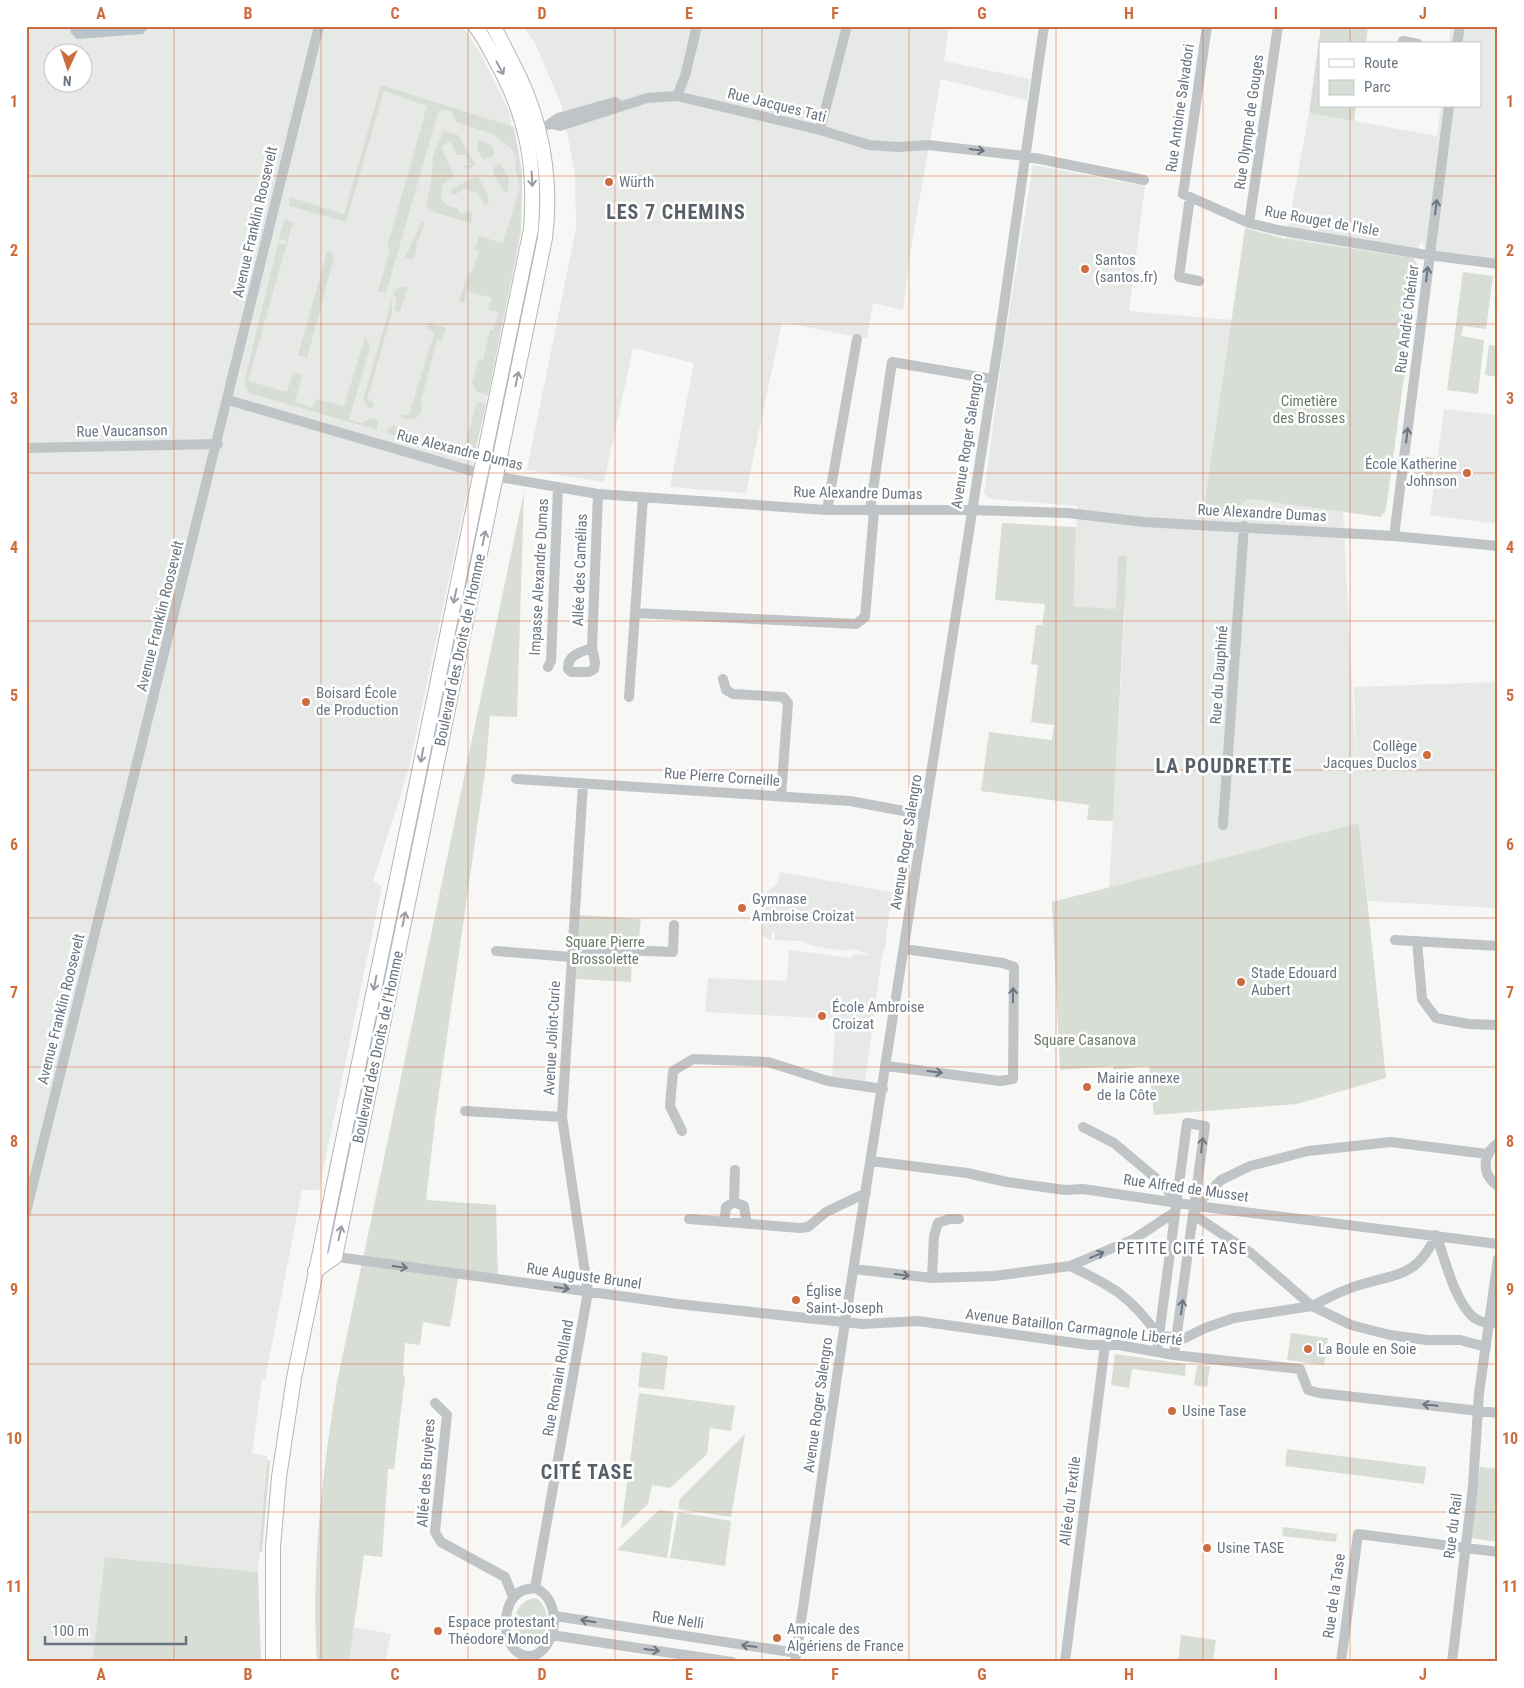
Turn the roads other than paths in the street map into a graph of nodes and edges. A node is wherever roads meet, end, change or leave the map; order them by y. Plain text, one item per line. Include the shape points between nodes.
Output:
1 (319, 26) edge
2 (476, 26) edge
3 (493, 26) edge
4 (697, 26) edge
5 (846, 26) edge
6 (1044, 26) edge
7 (1207, 26) edge
8 (1278, 26) edge
9 (1460, 26) edge
10 (1403, 41) dead end
11 (1408, 42) edge
12 (1457, 42) edge
13 (677, 96) junction
14 (1449, 108) edge
15 (539, 127) junction
16 (820, 130) junction
17 (1025, 156) junction
18 (1144, 180) dead end
19 (1186, 196) junction
20 (1249, 223) junction
21 (1430, 255) junction
22 (1498, 264) edge
23 (1200, 281) dead end
24 (857, 339) dead end
25 (992, 378) junction
26 (228, 400) junction
27 (218, 444) junction
28 (26, 448) edge
29 (482, 474) junction
30 (496, 477) junction
31 (558, 488) junction
32 (598, 494) junction
33 (643, 498) junction
34 (827, 510) junction
35 (972, 510) junction
36 (872, 511) junction
37 (1244, 526) junction
38 (1394, 536) junction
39 (1498, 546) edge
40 (635, 613) junction
41 (592, 648) dead end
42 (548, 667) dead end
43 (723, 679) dead end
44 (629, 697) dead end
45 (516, 779) dead end
46 (583, 784) junction
47 (781, 796) junction
48 (925, 815) junction
49 (1223, 825) dead end
50 (674, 925) dead end
51 (1394, 940) dead end
52 (1418, 942) junction
53 (1498, 946) edge
54 (905, 949) junction
55 (496, 951) dead end
56 (572, 953) junction
57 (1498, 1025) edge
58 (887, 1066) junction
59 (883, 1089) junction
60 (465, 1111) dead end
61 (562, 1117) junction
62 (1083, 1127) dead end
63 (682, 1131) dead end
64 (1498, 1142) edge
65 (1487, 1154) junction
66 (871, 1161) junction
67 (735, 1170) dead end
68 (1498, 1186) edge
69 (866, 1193) junction
70 (734, 1202) junction
71 (1176, 1208) junction
72 (1194, 1210) junction
73 (26, 1212) edge
74 (689, 1218) dead end
75 (959, 1219) dead end
76 (724, 1222) junction
77 (747, 1224) junction
78 (1436, 1235) junction
79 (1498, 1244) edge
80 (319, 1254) junction
81 (335, 1257) junction
82 (1498, 1259) edge
83 (1070, 1266) junction
84 (854, 1269) junction
85 (315, 1271) junction
86 (932, 1278) junction
87 (588, 1292) junction
88 (1312, 1306) junction
89 (845, 1322) junction
90 (1493, 1324) edge
91 (1159, 1336) junction
92 (1178, 1338) junction
93 (1105, 1345) junction
94 (1486, 1347) junction
95 (1157, 1351) junction
96 (1174, 1355) junction
97 (435, 1403) dead end
98 (1479, 1411) junction
99 (1498, 1413) edge
100 (1466, 1548) junction
101 (1498, 1552) edge
102 (535, 1588) junction
103 (513, 1597) junction
104 (555, 1616) junction
105 (551, 1635) junction
106 (796, 1657) edge
107 (527, 1659) edge
108 (273, 1662) edge
109 (732, 1662) edge
110 (1065, 1662) edge
111 (1341, 1662) edge
112 (1452, 1662) edge

1 - 26 street, Avenue Franklin Roosevelt
2 -> 15 main road, Boulevard des Droits de l'Homme via 507,81
3 - 15 main road, Boulevard des Droits de l'Homme via 519,75
4 - 13 street
5 - 16 street
6 - 17 street, Avenue Roger Salengro
7 - 19 street, Rue Antoine Salvadori
8 - 20 street, Rue Olympe de Gouges
9 - 12 street
10 - 11 street
13 - 15 street, Rue Jacques Tati via 647,98 619,105 615,102 558,118
13 - 16 street, Rue Jacques Tati
21 -> 14 street, Rue André Chénier
15 -> 29 main road, Boulevard des Droits de l'Homme via 531,163 531,229
30 -> 15 main road, Boulevard des Droits de l'Homme via 547,220 548,187
16 -> 17 street, Rue Jacques Tati via 870,145 928,144
17 - 18 street
17 - 25 street, Avenue Roger Salengro
19 - 20 street, Rue Rouget de l'Isle
19 - 23 street, Rue Antoine Salvadori via 1179,277
20 - 21 street, Rue Rouget de l'Isle
21 - 22 street, Rue Rouget de l'Isle
38 -> 21 street, Rue André Chénier
24 - 34 street
25 - 35 street, Avenue Roger Salengro
25 - 36 street via 892,362
26 - 27 street, Avenue Franklin Roosevelt
26 - 29 street, Rue Alexandre Dumas
27 - 28 street, Rue Vaucanson
27 - 73 street, Avenue Franklin Roosevelt
29 - 30 street, Rue Alexandre Dumas
29 -> 80 main road, Boulevard des Droits de l'Homme
30 - 31 street, Rue Alexandre Dumas
81 -> 30 main road, Boulevard des Droits de l'Homme
31 - 32 street, Rue Alexandre Dumas
31 - 42 street, Impasse Alexandre Dumas via 551,661
32 - 33 street, Rue Alexandre Dumas
32 - 41 street, Allée des Camélias
33 - 34 street, Rue Alexandre Dumas
33 - 40 street
34 - 36 street, Rue Alexandre Dumas
35 - 36 street, Rue Alexandre Dumas
35 - 37 street, Rue Alexandre Dumas via 1068,513 1144,522
35 - 48 street, Avenue Roger Salengro
36 - 40 street via 865,617 856,624
37 - 38 street, Rue Alexandre Dumas
37 - 49 street, Rue du Dauphiné
38 - 39 street, Rue Alexandre Dumas
40 - 44 street
43 - 47 street via 726,690 733,694 784,697 788,703
45 - 46 street, Rue Pierre Corneille
46 - 47 street, Rue Pierre Corneille
46 - 56 street, Avenue Joliot-Curie
47 - 48 street, Rue Pierre Corneille via 850,801
48 - 54 street, Avenue Roger Salengro
50 - 56 street via 673,952
51 - 52 street
52 - 53 street
52 - 57 street via 1422,999 1436,1018
54 - 58 street, Avenue Roger Salengro
58 -> 54 street via 1000,1081 1012,1079 1014,967
55 - 56 street
56 - 61 street, Avenue Joliot-Curie
58 - 59 street, Avenue Roger Salengro
59 - 63 street via 828,1081 768,1062 693,1059 673,1071 670,1106
59 - 66 street, Avenue Roger Salengro
60 - 61 street
61 - 87 street, Avenue Joliot-Curie
62 - 71 street via 1114,1143 1164,1185
64 - 65 street
65 - 68 street via 1486,1170
65 - 72 street via 1391,1142 1308,1151 1250,1166 1228,1177 1215,1186
66 - 69 street, Avenue Roger Salengro
66 - 71 street, Rue Alfred de Musset via 1065,1190 1083,1189
67 - 70 street
69 - 77 street via 826,1212 808,1226
69 - 84 street, Avenue Roger Salengro
70 - 76 street via 726,1207
70 - 77 street via 744,1206
71 - 72 street, Rue Alfred de Musset
72 -> 71 street via 1205,1126 1187,1123
83 -> 71 street via 1134,1239
71 - 91 street
72 - 78 street, Rue Alfred de Musset
72 - 88 street
92 -> 72 street
74 - 76 street
75 - 86 street via 938,1224 934,1236
76 - 77 street
78 - 79 street, Rue Alfred de Musset
78 - 88 street via 1428,1252 1415,1267 1341,1291
78 - 90 street via 1461,1302 1473,1318
80 - 81 street, Rue Auguste Brunel
80 - 85 main road, Boulevard des Droits de l'Homme
81 - 85 main road
81 -> 87 street, Rue Auguste Brunel
82 - 90 street, Rue du Rail
83 - 86 street via 994,1276
83 - 91 street via 1112,1286 1140,1309
84 -> 86 street
84 - 89 street, Avenue Roger Salengro
85 - 108 main road, Boulevard des Droits de l'Homme via 279,1477 273,1547
87 - 89 street, Rue Auguste Brunel
87 - 102 street, Rue Romain Rolland
88 - 92 street via 1234,1318
88 - 94 street via 1350,1324 1390,1335 1460,1340
89 - 93 street, Avenue Bataillon Carmagnole Liberté via 918,1321
89 - 106 street, Avenue Roger Salengro
90 - 94 street, Rue du Rail
91 - 92 street
91 - 95 street
92 - 96 street
93 - 95 street, Avenue Bataillon Carmagnole Liberté
93 - 110 street, Allée du Textile
94 - 98 street, Rue du Rail
95 - 96 street, Avenue Bataillon Carmagnole Liberté
98 -> 96 street, Avenue Bataillon Carmagnole Liberté via 1319,1393 1308,1390 1300,1369
97 - 103 street, Allée des Bruyères via 447,1415 435,1532 441,1542 505,1577
98 - 99 street
98 - 100 street, Rue du Rail
100 - 101 street
100 - 111 street, Rue de la Tase via 1358,1534
100 - 112 street, Rue du Rail
102 - 103 street
102 - 104 street via 548,1597
103 - 107 street via 506,1634 510,1643
104 - 105 street
106 -> 104 street, Rue Nelli
105 - 107 street via 541,1650
105 -> 109 street

